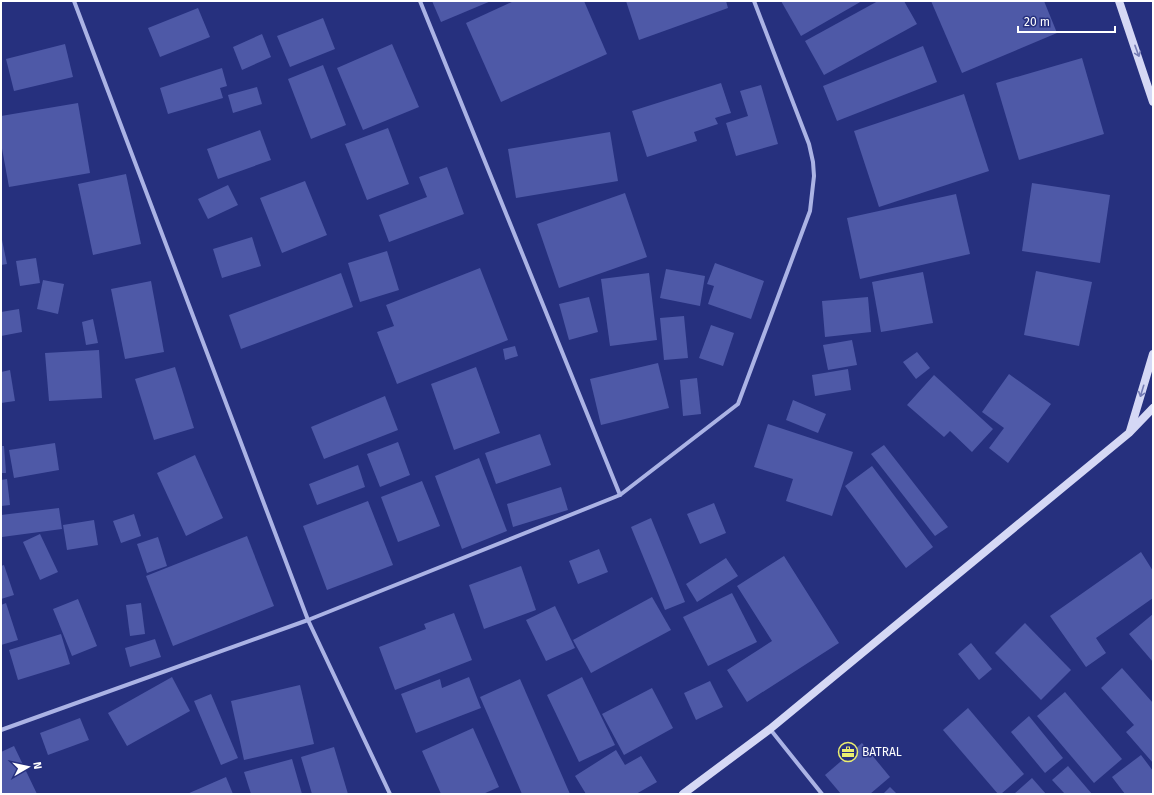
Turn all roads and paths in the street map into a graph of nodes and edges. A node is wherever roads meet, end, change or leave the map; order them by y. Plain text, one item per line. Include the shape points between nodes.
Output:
1 (74, 1) edge
2 (420, 1) edge
3 (754, 1) edge
4 (1119, 1) edge
5 (1153, 102) edge
6 (1153, 354) edge
7 (1153, 408) edge
8 (1129, 433) junction
9 (620, 495) junction
10 (308, 620) junction
11 (770, 729) junction
12 (1, 730) edge
13 (390, 794) edge
14 (683, 794) edge
15 (822, 794) edge

1 - 10 street
2 - 9 street
3 - 9 street via 809,144 814,176 810,211 738,404
4 -> 5 main road
6 -> 8 main road
7 - 8 main road
8 - 11 main road
9 - 10 street
10 - 12 street
10 - 13 street
11 - 14 main road
11 - 15 street

